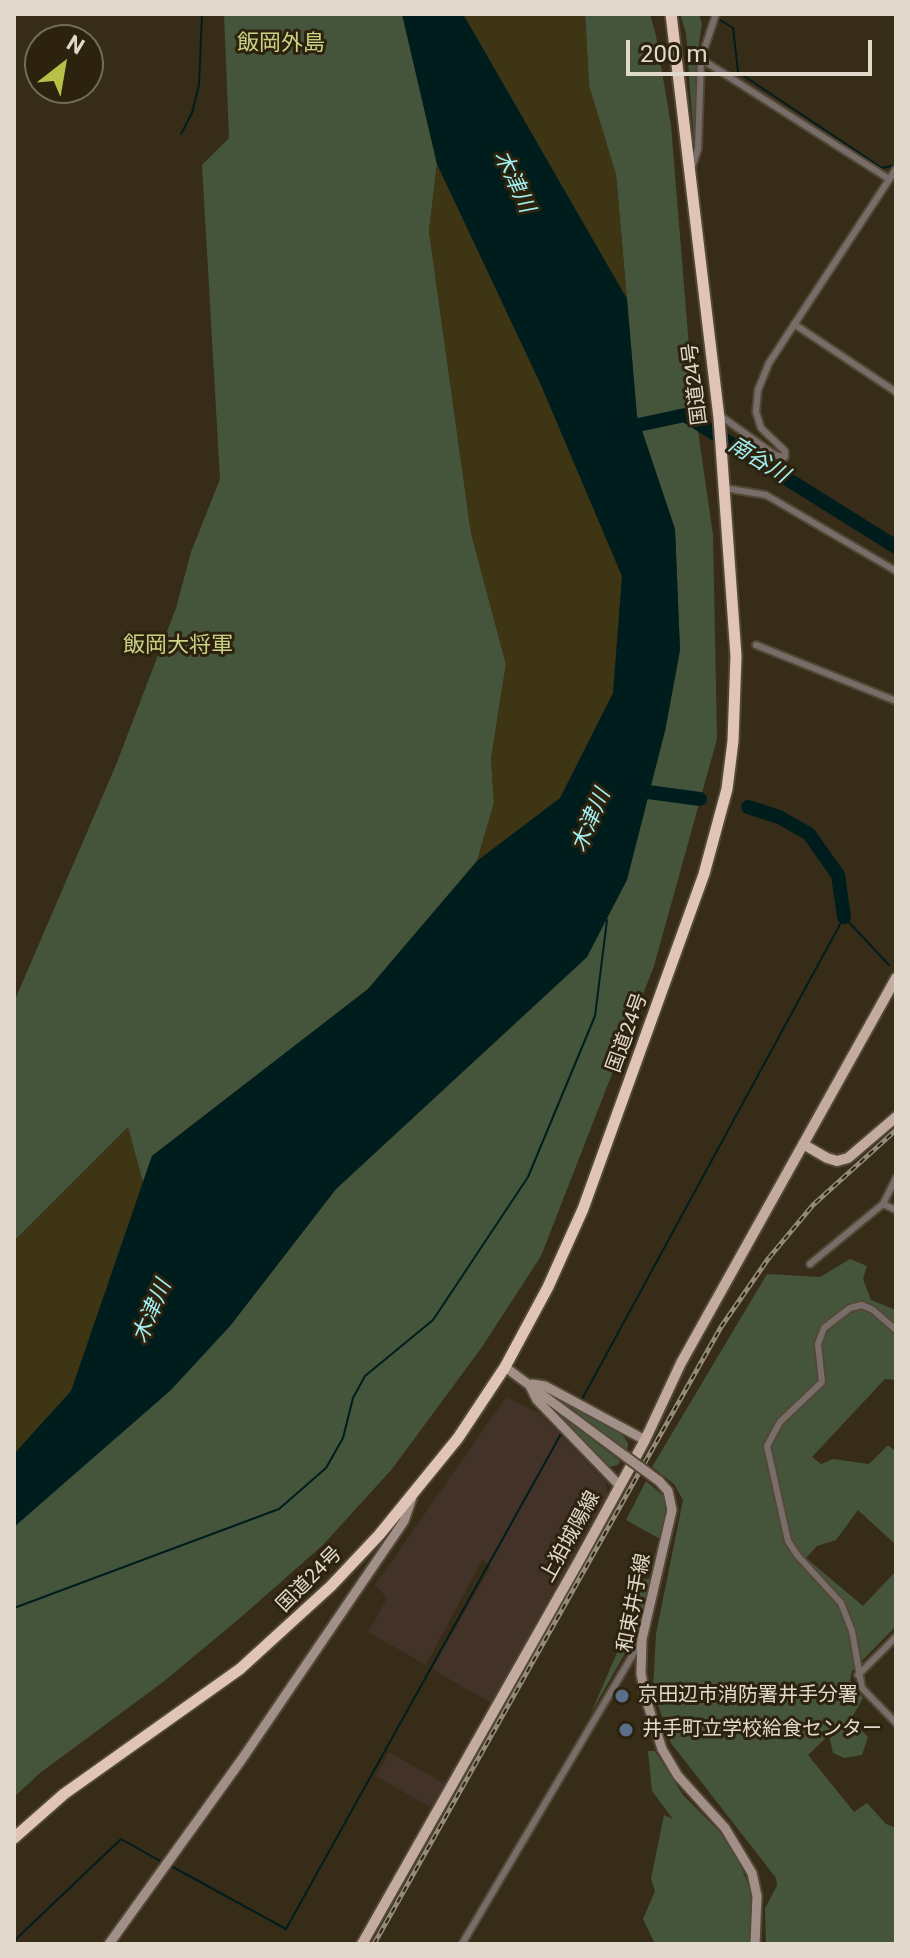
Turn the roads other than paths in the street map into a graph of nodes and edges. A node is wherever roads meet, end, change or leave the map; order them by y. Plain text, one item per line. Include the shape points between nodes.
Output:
1 (671, 14) edge
2 (716, 14) edge
3 (701, 59) junction
4 (896, 169) edge
5 (690, 171) junction
6 (889, 179) junction
7 (794, 324) junction
8 (896, 392) edge
9 (718, 416) junction
10 (724, 488) junction
11 (896, 571) edge
12 (756, 645) dead end
13 (896, 701) edge
14 (896, 978) edge
15 (896, 1117) edge
16 (803, 1144) junction
17 (896, 1178) edge
18 (883, 1204) junction
19 (896, 1210) edge
20 (810, 1264) dead end
21 (896, 1330) edge
22 (505, 1367) junction
23 (528, 1383) junction
24 (645, 1440) junction
25 (619, 1485) junction
26 (412, 1496) junction
27 (896, 1637) edge
28 (642, 1639) junction
29 (858, 1675) junction
30 (896, 1723) edge
31 (14, 1838) edge
32 (109, 1944) edge
33 (362, 1944) edge
34 (462, 1944) edge
35 (755, 1944) edge

1 - 5 highway, 国道24号
2 - 3 street
3 - 5 street via 698,149
3 - 6 street
4 - 6 street
5 - 9 highway, 国道24号
6 - 7 street
7 - 8 street
7 - 9 street via 769,363 756,412 761,428 785,457
9 - 10 highway, 国道24号
10 - 11 street via 766,495
10 - 22 highway, 国道24号 via 736,656 727,789 704,874 583,1209
12 - 13 street
14 - 16 main road, 上狛城陽線
15 - 16 main road via 848,1158 827,1158
16 - 24 main road, 上狛城陽線 via 681,1363
17 - 18 street
18 - 19 street
18 - 20 street
21 - 29 street via 862,1305 824,1328 818,1344 822,1382 780,1422 767,1446 788,1541 841,1603 852,1631
22 - 23 main road, 和束井手線
22 - 26 highway, 国道24号
23 - 24 main road via 545,1386
23 - 25 main road via 537,1400
23 - 28 main road, 和束井手線, bridge via 668,1491 672,1510
24 - 25 main road, 上狛城陽線
25 - 33 main road, 上狛城陽線
26 - 31 highway, 国道24号 via 331,1586 240,1669 64,1794
26 - 32 main road via 404,1521
27 - 29 street
28 - 34 street
28 - 35 main road, 和束井手線 via 641,1674 662,1749 678,1776 725,1828 752,1873 757,1896
29 - 30 street via 862,1688

